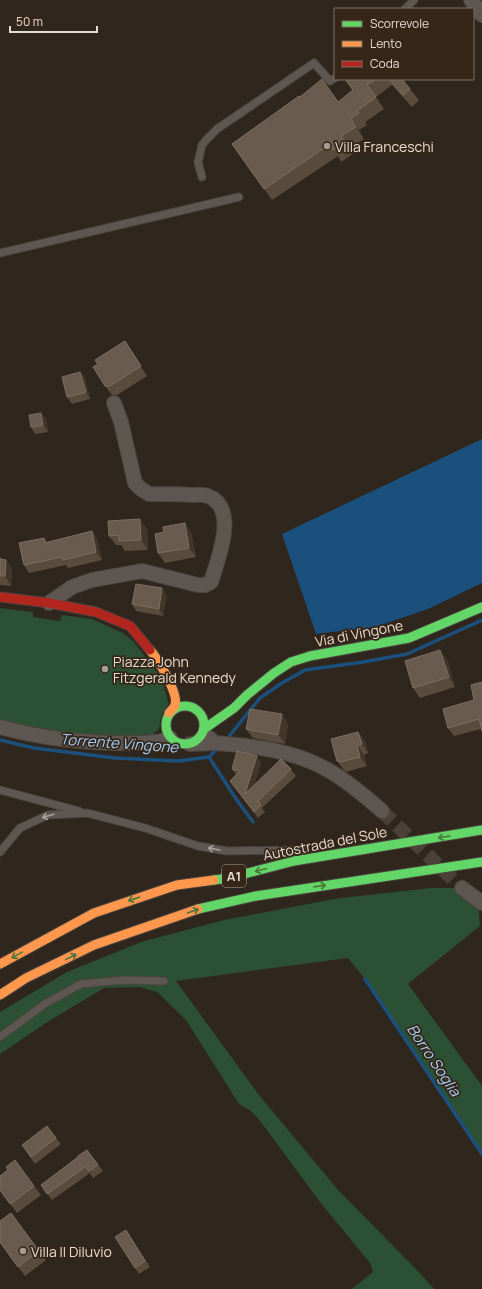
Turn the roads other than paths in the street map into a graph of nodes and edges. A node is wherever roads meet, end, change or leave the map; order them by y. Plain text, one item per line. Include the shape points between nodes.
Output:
1 (414, 0) edge
2 (471, 0) edge
3 (406, 8) edge
4 (482, 15) edge
5 (334, 79) edge
6 (202, 178) dead end
7 (239, 197) dead end
8 (0, 253) edge
9 (114, 403) dead end
10 (0, 597) edge
11 (49, 603) junction
12 (482, 607) edge
13 (169, 680) junction
14 (247, 695) junction
15 (220, 707) dead end
16 (197, 710) junction
17 (210, 710) dead end
18 (169, 713) junction
19 (0, 727) edge
20 (203, 731) junction
21 (170, 738) junction
22 (215, 743) junction
23 (190, 744) junction
24 (0, 790) edge
25 (382, 811) tunnel mouth
26 (87, 813) junction
27 (482, 830) edge
28 (379, 847) junction
29 (0, 852) edge
30 (482, 862) edge
31 (462, 888) tunnel mouth
32 (482, 903) edge
33 (0, 964) edge
34 (164, 981) dead end
35 (0, 995) edge
36 (0, 1036) edge

1 - 3 lane
2 - 4 street
5 - 6 lane via 330,81 314,63 217,129 202,145 198,162
7 - 8 lane
9 - 11 street via 135,483 141,489 149,494 206,495 216,500 222,508 225,531 211,582 198,585 142,571 92,580 72,587
10 - 11 main road
11 - 13 main road via 96,612 130,626 152,652
12 - 14 main road, Via di Vingone via 409,638 310,656 291,662
13 - 16 main road
13 - 18 main road via 175,701
14 - 15 main road, Via di Vingone
14 - 20 main road, Via di Vingone
16 - 17 main road
16 - 18 main road via 190,706 180,707
16 - 20 main road via 203,718
18 - 21 main road via 165,726
19 - 21 street via 51,738 116,744 162,742
20 - 22 street
20 - 23 main road via 198,740
21 - 23 main road via 179,744
22 - 23 street
22 - 25 street via 258,747 291,755 327,770
24 - 26 lane
28 -> 26 lane via 227,851 198,846 145,828
26 -> 29 lane via 48,815 20,828
27 -> 28 main road, Autostrada del Sole / A1
28 -> 33 main road, Autostrada del Sole / A1 via 294,861 229,878 177,885 94,913
35 -> 30 main road, A1 via 26,978 94,945 204,907 256,896
31 - 32 street
34 - 36 lane via 123,980 81,984 46,1003

